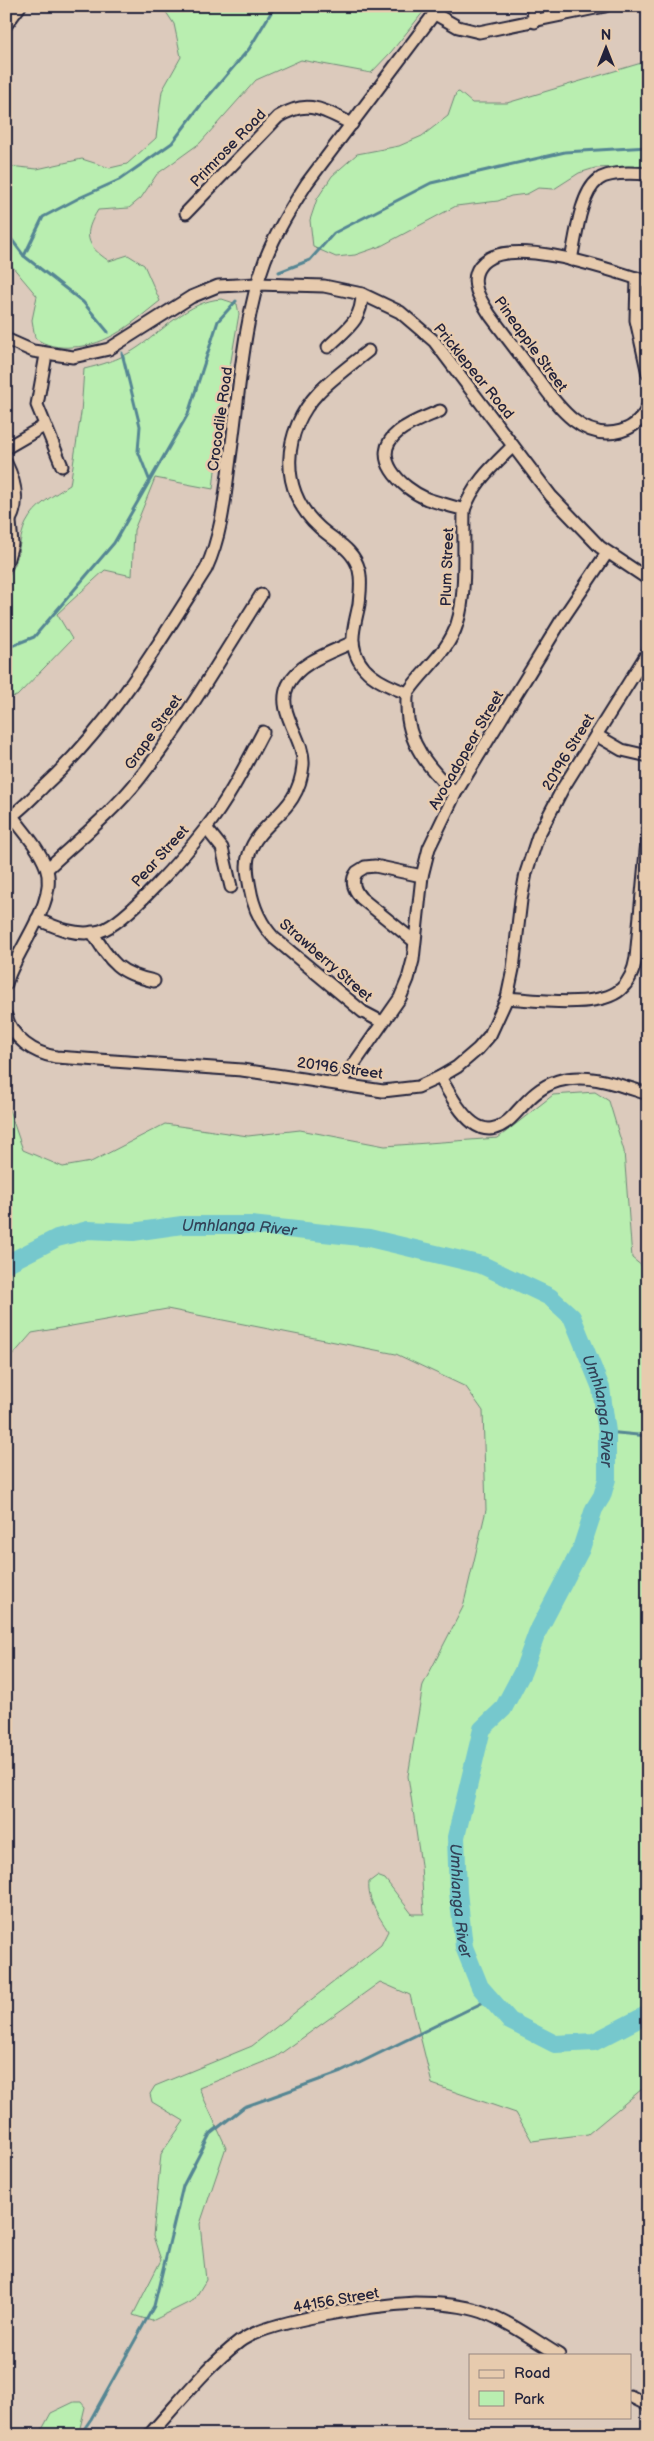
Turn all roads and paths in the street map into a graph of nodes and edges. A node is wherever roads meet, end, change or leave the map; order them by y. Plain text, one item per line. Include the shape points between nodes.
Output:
1 (20, 6) edge
2 (532, 6) edge
3 (605, 6) edge
4 (587, 8) edge
5 (437, 10) edge
6 (8, 20) edge
7 (535, 22) junction
8 (352, 124) junction
9 (648, 174) edge
10 (186, 213) dead end
11 (571, 260) junction
12 (642, 280) edge
13 (257, 284) junction
14 (362, 294) junction
15 (7, 340) edge
16 (328, 346) dead end
17 (368, 350) dead end
18 (46, 355) junction
19 (648, 374) edge
20 (648, 406) edge
21 (440, 411) dead end
22 (44, 426) junction
23 (513, 446) junction
24 (6, 448) edge
25 (6, 463) edge
26 (62, 466) dead end
27 (464, 510) junction
28 (8, 524) edge
29 (607, 553) junction
30 (6, 565) edge
31 (648, 579) edge
32 (261, 595) dead end
33 (353, 642) junction
34 (648, 652) edge
35 (407, 693) junction
36 (263, 732) dead end
37 (596, 736) junction
38 (648, 756) edge
39 (454, 794) junction
40 (9, 818) edge
41 (206, 828) junction
42 (648, 830) edge
43 (47, 869) junction
44 (422, 876) junction
45 (231, 887) dead end
46 (37, 919) junction
47 (92, 932) junction
48 (414, 941) junction
49 (154, 981) dead end
50 (6, 984) edge
51 (507, 998) junction
52 (6, 1016) edge
53 (382, 1022) junction
54 (440, 1077) junction
55 (340, 1084) junction
56 (648, 1094) edge
57 (557, 2354) edge
58 (632, 2397) edge
59 (648, 2405) edge
60 (149, 2435) edge

1 - 6 street
2 - 7 street
3 - 4 street
4 - 7 street
5 - 7 street via 458,27 479,32
5 - 8 street, Crocodile Road
8 - 10 street, Primrose Road via 313,107 287,111
8 - 13 street, Crocodile Road via 287,214
9 - 11 street via 621,174 599,179 588,191
11 - 12 street, Pineapple Street
11 - 20 street, Pineapple Street via 530,253 495,255 478,269 477,290 490,315 550,396 574,421 598,432 616,432 638,422
12 - 19 street, Pineapple Street via 636,320
13 - 14 street, Pricklepear Road via 324,286
13 - 18 street, Pricklepear Road via 234,284 191,296 109,349 73,357
13 - 40 street, Crocodile Road via 222,513 206,569 114,709 83,747
14 - 16 street via 362,307 357,318
14 - 23 street, Pricklepear Road via 400,312 434,341
15 - 18 street, Pricklepear Road
17 - 33 street via 319,392 305,411 295,430 288,466 291,482 305,512 319,528 350,552 357,564 360,585
18 - 22 street via 36,400
21 - 27 street via 399,432 390,442 386,460 398,480 419,495
22 - 24 street
22 - 26 street
23 - 27 street, Plum Street via 480,478
23 - 29 street, Pricklepear Road via 551,496
25 - 28 street via 16,492 15,509
27 - 35 street, Plum Street via 462,602 457,624 446,646
28 - 30 street via 12,544
29 - 31 street, Pricklepear Road
29 - 39 street, Avocadopear Street
32 - 43 street, Grape Street via 138,780
33 - 35 street via 359,660 371,676
33 - 53 street, Strawberry Street via 316,659 288,684 286,708 303,754 302,777 290,802 252,846 247,863 248,878 254,905 274,938 363,1012
34 - 37 street, 20196 Street
35 - 39 street via 407,715 414,742
36 - 41 street, Pear Street
37 - 38 street via 622,750
37 - 51 street, 20196 Street via 546,818 532,852 521,900
39 - 44 street, Avocadopear Street via 429,848
40 - 43 street via 37,849
41 - 45 street via 222,848
41 - 47 street, Pear Street via 133,907 112,925
42 - 51 street via 636,958 631,976 622,989 609,996 587,1000
43 - 46 street via 48,887
44 - 48 street, Avocadopear Street
44 - 48 street via 369,866 357,872 352,880 360,898
46 - 47 street, Pear Street via 62,930
46 - 50 street
47 - 49 street via 116,966 135,977
48 - 53 street, Avocadopear Street via 408,979 400,998
51 - 54 street, 20196 Street via 496,1025 478,1049
52 - 55 street, 20196 Street via 22,1042 46,1055 242,1070
53 - 55 street, Avocadopear Street
54 - 55 street, 20196 Street via 418,1087 395,1091
54 - 56 street via 466,1118 483,1128 506,1123 539,1090 567,1079 589,1078
57 - 60 street, 44156 Street via 506,2322 463,2307 417,2303 299,2321 268,2328 240,2342
58 - 59 street

